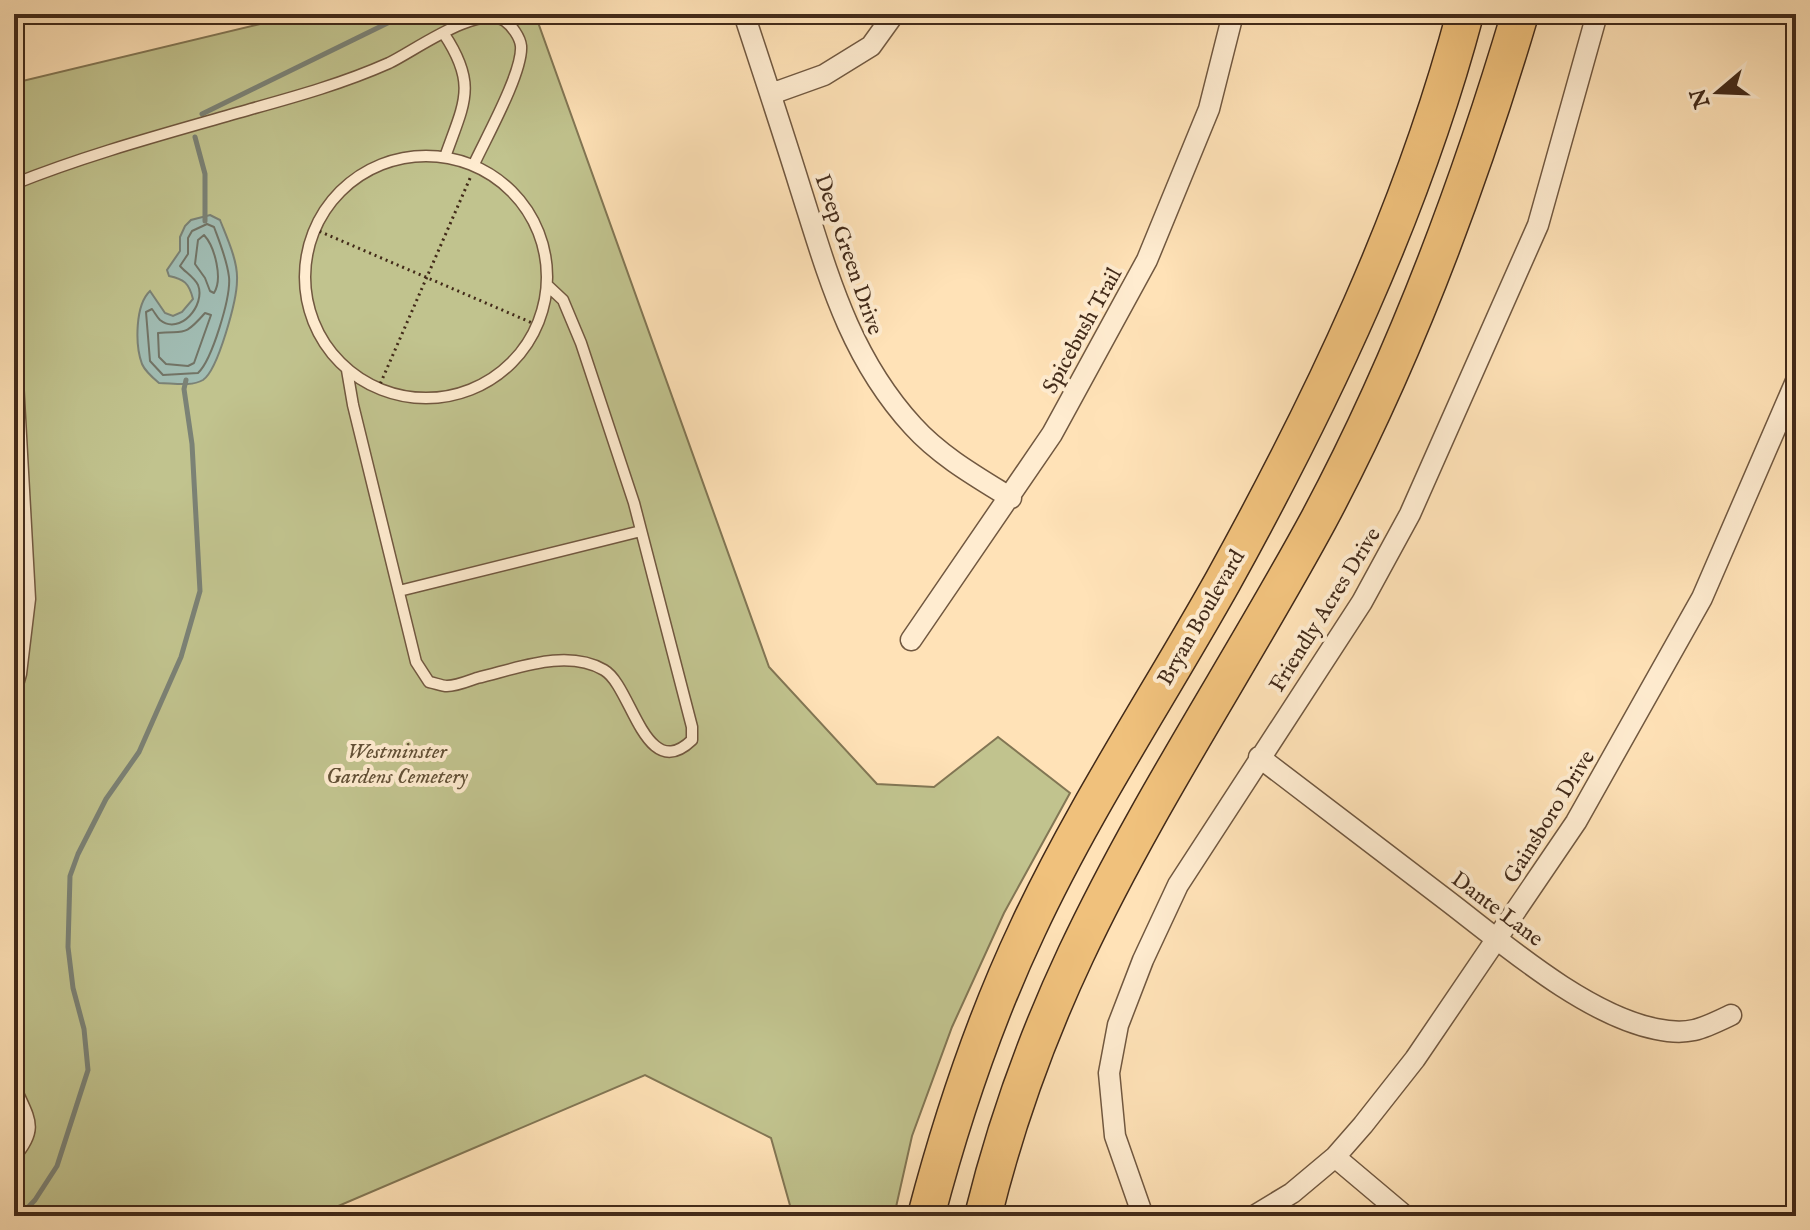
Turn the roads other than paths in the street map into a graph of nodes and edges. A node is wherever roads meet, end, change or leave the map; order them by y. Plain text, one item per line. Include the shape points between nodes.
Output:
1 (744, 14) edge
2 (894, 14) edge
3 (1233, 14) edge
4 (1447, 14) edge
5 (1465, 14) edge
6 (1520, 14) edge
7 (1597, 14) edge
8 (444, 34) junction
9 (771, 94) junction
10 (445, 157) junction
11 (475, 164) junction
12 (14, 184) edge
13 (1396, 219) junction
14 (547, 285) junction
15 (14, 309) edge
16 (347, 370) junction
17 (1796, 381) edge
18 (1011, 498) junction
19 (641, 531) junction
20 (399, 591) junction
21 (911, 640) dead end
22 (14, 699) edge
23 (1259, 757) junction
24 (1498, 940) junction
25 (1731, 1015) dead end
26 (14, 1084) edge
27 (1335, 1157) junction
28 (14, 1158) edge
29 (926, 1216) edge
30 (983, 1216) edge
31 (1143, 1216) edge
32 (1254, 1216) edge
33 (1405, 1216) edge

1 - 9 street, Deep Green Drive
2 - 9 street via 871,46 824,75
3 - 18 street, Spicebush Trail via 1209,109 1147,260
4 - 13 highway via 1410,140
5 - 13 highway, Bryan Boulevard
6 - 30 highway via 1474,165 1396,364 1320,518 1161,792 1075,955 1027,1072
7 - 23 street, Friendly Acres Drive via 1538,225 1410,514 1362,602
8 - 10 lane via 461,58 466,80
8 - 11 lane via 486,16 506,22 521,48 515,74
8 - 12 lane via 322,90
9 - 18 street, Deep Green Drive via 834,296 857,349 914,428
10 - 11 lane
10 - 16 lane via 399,157 363,172 334,196 314,229 305,266 307,305 322,340
11 - 14 lane via 509,187 535,221 547,261
13 - 29 highway, Bryan Boulevard via 1304,426 1029,925 974,1058
14 - 16 lane via 546,303 530,342 502,373 465,393 424,399 378,389
14 - 19 lane via 563,300 581,343
15 - 22 lane via 30,599
16 - 20 lane
17 - 24 street, Gainsboro Drive via 1689,622 1576,822
18 - 21 street, Spicebush Trail
19 - 20 lane
19 - 20 lane via 692,727 692,740 683,749 668,752 651,743 606,670 582,662 547,661 448,686 429,682 416,662
23 - 24 street, Dante Lane
23 - 31 street, Friendly Acres Drive via 1178,885 1118,1025 1109,1073 1115,1136
24 - 25 street, Dante Lane via 1572,992 1632,1023 1696,1032
24 - 27 street, Gainsboro Drive via 1415,1059
26 - 28 lane via 31,1124 28,1143
27 - 32 street, Gainsboro Drive
27 - 33 street

